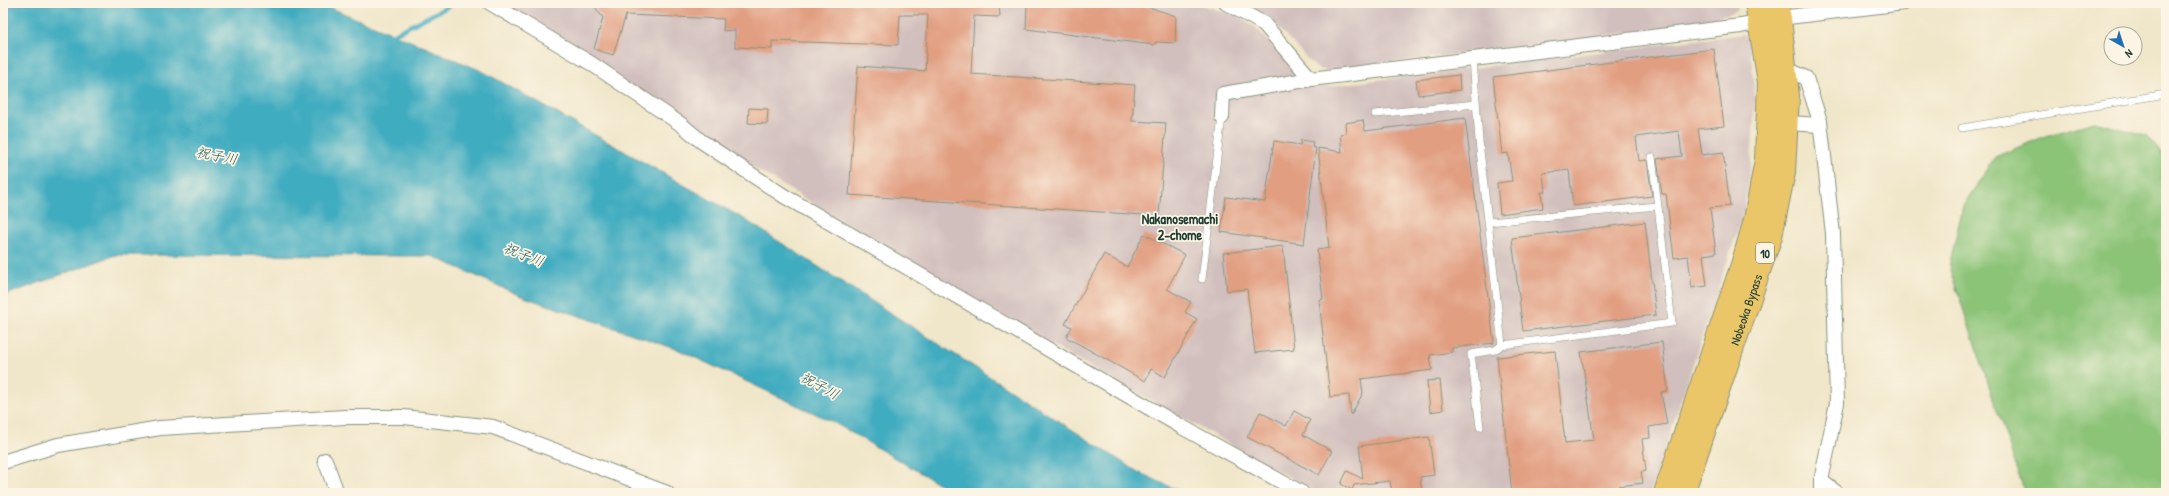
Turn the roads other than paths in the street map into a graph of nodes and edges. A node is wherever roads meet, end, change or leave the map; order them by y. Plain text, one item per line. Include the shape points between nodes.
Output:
1 (490, 3) edge
2 (1226, 3) edge
3 (1904, 3) edge
4 (1768, 12) edge
5 (1473, 59) junction
6 (1787, 70) junction
7 (1311, 78) junction
8 (2166, 94) edge
9 (1476, 104) junction
10 (1375, 114) dead end
11 (1222, 117) joint
12 (1788, 123) junction
13 (1820, 125) junction
14 (1962, 128) dead end
15 (1652, 157) dead end
16 (1657, 206) junction
17 (1489, 222) junction
18 (1202, 279) dead end
19 (1502, 346) junction
20 (1480, 427) dead end
21 (326, 460) dead end
22 (3, 462) edge
23 (1821, 487) edge
24 (337, 493) edge
25 (667, 493) edge
26 (1302, 493) edge
27 (1665, 493) edge
28 (1683, 493) edge
29 (1837, 493) edge

1 - 26 street via 592,64 784,196 1182,427
2 - 7 street via 1264,24
3 - 4 street
4 - 5 street
4 - 6 highway, Nobeoka Bypass / 10
4 - 27 highway, Nobeoka Bypass / 10 via 1766,160 1755,220 1744,262
5 - 7 street
5 - 9 lane
6 - 12 highway, Nobeoka Bypass / 10
6 - 13 street via 1806,78
7 - 11 street via 1223,94
8 - 14 lane
9 - 10 lane
9 - 17 lane
11 - 18 lane
12 - 13 street
12 - 28 highway, Nobeoka Bypass / 10 via 1784,172 1771,236
13 - 23 street via 1833,234 1837,360 1837,403
15 - 16 lane
16 - 17 lane
16 - 19 lane via 1672,323
17 - 19 lane
19 - 20 lane via 1495,350 1471,354
21 - 24 street
22 - 25 street via 58,445 160,428 345,417 404,417 492,427
23 - 29 street

